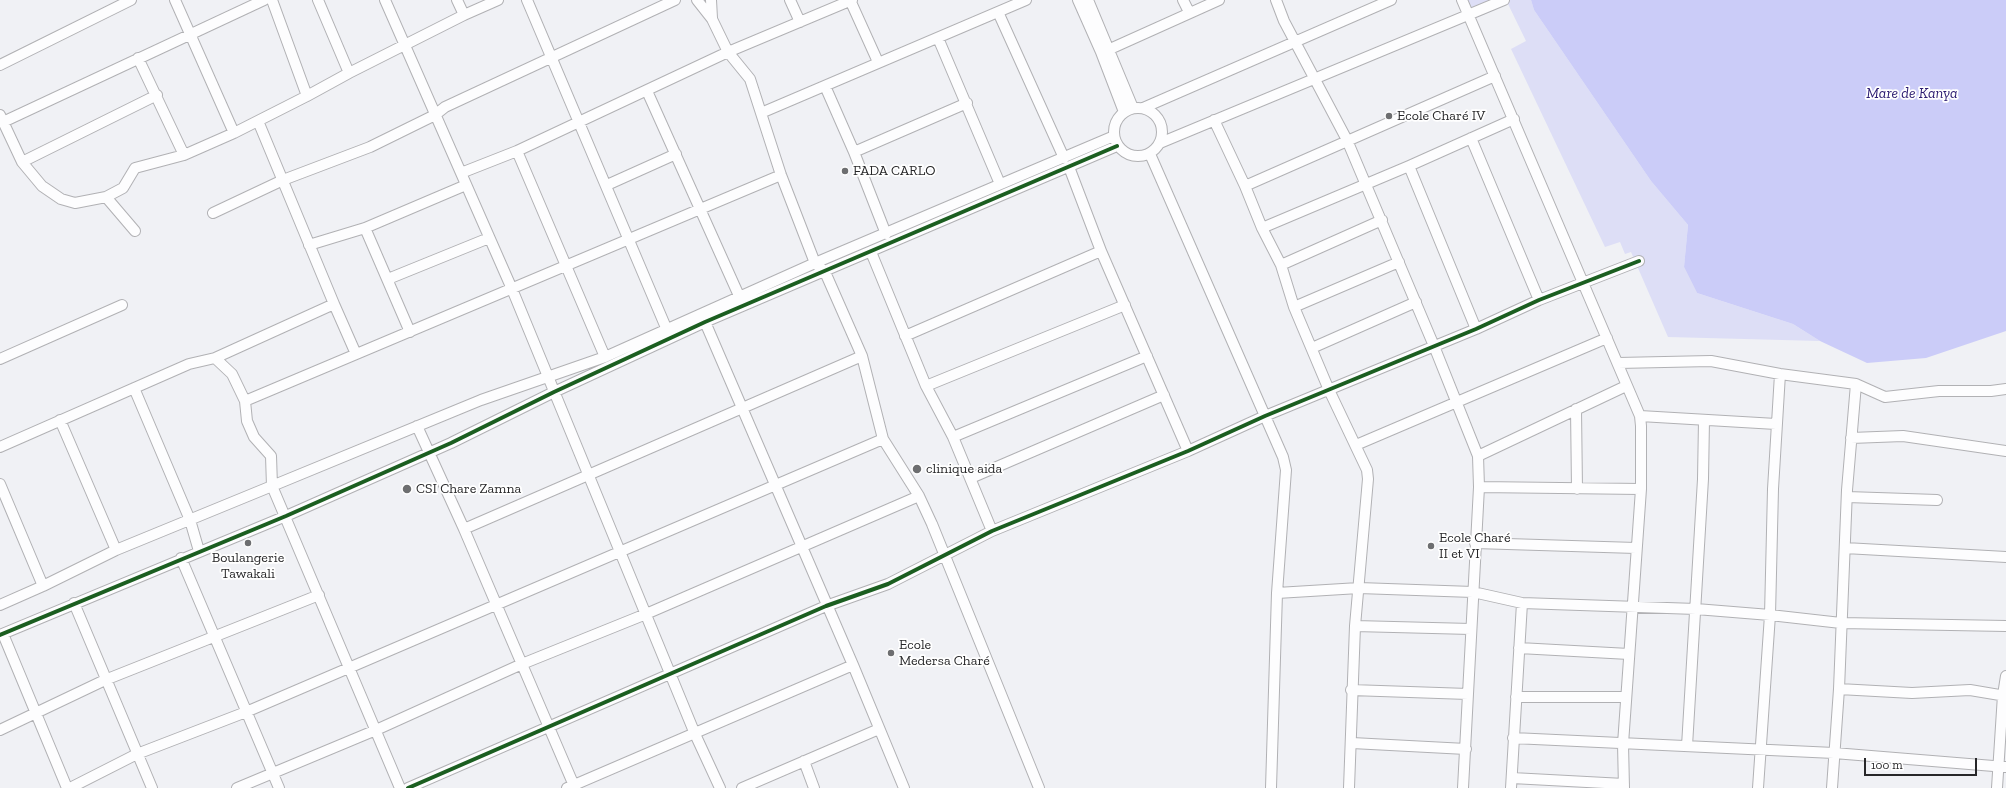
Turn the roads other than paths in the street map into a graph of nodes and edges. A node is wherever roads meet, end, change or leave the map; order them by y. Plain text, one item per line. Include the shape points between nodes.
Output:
1 (130, 0) edge
2 (175, 0) edge
3 (264, 0) edge
4 (272, 0) edge
5 (318, 0) edge
6 (385, 0) edge
7 (457, 0) edge
8 (498, 0) edge
9 (527, 0) edge
10 (675, 0) edge
11 (697, 0) edge
12 (712, 0) edge
13 (790, 0) edge
14 (851, 0) edge
15 (1026, 0) edge
16 (1078, 0) edge
17 (1088, 0) edge
18 (1184, 0) edge
19 (1219, 0) edge
20 (1276, 0) edge
21 (1391, 0) edge
22 (1462, 0) edge
23 (1504, 0) edge
24 (998, 12) junction
25 (1188, 12) junction
26 (464, 15) junction
27 (1468, 15) junction
28 (712, 19) junction
29 (800, 22) junction
30 (191, 33) junction
31 (938, 38) junction
32 (1296, 42) junction
33 (404, 45) junction
34 (1110, 49) junction
35 (728, 52) junction
36 (551, 57) junction
37 (138, 58) junction
38 (878, 62) junction
39 (0, 65) edge
40 (349, 73) junction
41 (1495, 76) junction
42 (1316, 78) junction
43 (825, 86) junction
44 (647, 91) junction
45 (157, 95) junction
46 (307, 96) junction
47 (967, 103) junction
48 (1133, 110) junction
49 (761, 113) junction
50 (434, 115) junction
51 (1, 119) edge
52 (1514, 119) junction
53 (1214, 120) junction
54 (258, 121) junction
55 (578, 122) junction
56 (234, 133) junction
57 (1471, 138) junction
58 (1347, 140) junction
59 (1116, 141) junction
60 (1160, 143) junction
61 (517, 151) junction
62 (854, 152) junction
63 (676, 154) junction
64 (1150, 154) junction
65 (184, 155) junction
66 (1064, 158) junction
67 (22, 162) junction
68 (1409, 166) junction
69 (1069, 167) junction
70 (461, 173) junction
71 (781, 175) junction
72 (283, 180) junction
73 (1366, 183) junction
74 (1000, 184) junction
75 (466, 185) junction
76 (607, 185) junction
77 (1245, 186) junction
78 (106, 197) junction
79 (701, 210) junction
80 (213, 212) dead end
81 (1382, 220) junction
82 (364, 228) junction
83 (1262, 228) junction
84 (135, 231) dead end
85 (886, 234) junction
86 (489, 238) junction
87 (629, 239) junction
88 (309, 245) junction
89 (1101, 251) junction
90 (871, 252) junction
91 (1639, 261) dead end
92 (1399, 262) junction
93 (815, 263) junction
94 (567, 265) junction
95 (1281, 265) junction
96 (824, 272) junction
97 (388, 279) junction
98 (1583, 282) junction
99 (512, 289) junction
100 (740, 298) junction
101 (1539, 300) junction
102 (1416, 302) junction
103 (334, 304) junction
104 (1125, 305) junction
105 (122, 306) dead end
106 (1294, 307) junction
107 (705, 322) junction
108 (1476, 328) junction
109 (667, 330) junction
110 (410, 332) junction
111 (905, 336) junction
112 (1607, 338) junction
113 (1434, 346) junction
114 (1312, 348) junction
115 (356, 354) junction
116 (862, 356) junction
117 (1147, 356) junction
118 (605, 357) junction
119 (215, 358) junction
120 (0, 359) edge
121 (1618, 363) junction
122 (1780, 374) junction
123 (549, 376) junction
124 (1856, 384) junction
125 (926, 386) junction
126 (1626, 386) junction
127 (134, 388) junction
128 (2006, 388) edge
129 (1329, 390) junction
130 (554, 392) junction
131 (1164, 395) junction
132 (245, 401) junction
133 (1457, 401) junction
134 (743, 409) junction
135 (1576, 409) junction
136 (1265, 416) junction
137 (1640, 416) junction
138 (60, 420) junction
139 (1704, 420) junction
140 (1776, 424) junction
141 (417, 426) junction
142 (953, 437) junction
143 (1851, 438) junction
144 (883, 439) junction
145 (1356, 445) junction
146 (0, 447) edge
147 (429, 451) junction
148 (1188, 451) junction
149 (2006, 451) edge
150 (1478, 456) junction
151 (587, 476) junction
152 (971, 478) junction
153 (0, 484) edge
154 (774, 485) junction
155 (272, 486) junction
156 (1479, 487) junction
157 (1577, 489) junction
158 (1641, 489) junction
159 (919, 496) junction
160 (1847, 497) junction
161 (1937, 500) dead end
162 (286, 516) junction
163 (190, 520) junction
164 (464, 529) junction
165 (992, 531) junction
166 (1475, 543) junction
167 (802, 546) junction
168 (1636, 548) junction
169 (1845, 548) junction
170 (116, 550) junction
171 (199, 551) junction
172 (620, 551) junction
173 (944, 555) junction
174 (2006, 556) edge
175 (181, 558) junction
176 (44, 586) junction
177 (1359, 588) junction
178 (1473, 592) junction
179 (1277, 593) junction
180 (319, 595) junction
181 (74, 603) junction
182 (1522, 603) junction
183 (497, 604) junction
184 (0, 605) edge
185 (826, 606) junction
186 (1632, 607) junction
187 (1696, 610) junction
188 (646, 614) junction
189 (1770, 615) junction
190 (1841, 622) junction
191 (1355, 626) junction
192 (2006, 626) edge
193 (1471, 629) junction
194 (1, 635) edge
195 (214, 638) junction
196 (1519, 648) junction
197 (1629, 654) junction
198 (522, 664) junction
199 (853, 665) junction
200 (349, 667) junction
201 (672, 674) junction
202 (2006, 676) edge
203 (106, 680) junction
204 (1839, 689) junction
205 (1352, 690) junction
206 (1468, 694) junction
207 (2004, 696) edge
208 (1516, 697) junction
209 (1625, 697) junction
210 (246, 712) junction
211 (36, 715) junction
212 (549, 726) junction
213 (879, 729) junction
214 (0, 730) edge
215 (376, 730) junction
216 (695, 734) junction
217 (1513, 738) junction
218 (1352, 743) junction
219 (1623, 744) junction
220 (1687, 746) junction
221 (1466, 749) junction
222 (1760, 749) junction
223 (1834, 753) junction
224 (137, 754) junction
225 (804, 761) junction
226 (2002, 766) edge
227 (273, 774) junction
228 (1511, 783) edge
229 (1624, 786) edge
230 (572, 787) edge
231 (68, 788) edge
232 (152, 788) edge
233 (237, 788) edge
234 (279, 788) edge
235 (400, 788) edge
236 (408, 788) edge
237 (720, 788) edge
238 (742, 788) edge
239 (814, 788) edge
240 (904, 788) edge
241 (1039, 788) edge
242 (1270, 788) edge
243 (1349, 788) edge
244 (1463, 788) edge
245 (1758, 788) edge
246 (1832, 788) edge
247 (1997, 788) edge

1 - 39 street
2 - 30 street
3 - 30 street
4 - 46 street
5 - 40 street
6 - 33 street
7 - 26 street
8 - 26 street
9 - 36 street
10 - 36 street
11 - 28 street
12 - 28 street
13 - 29 street
14 - 29 street
14 - 38 street
15 - 24 street
16 - 48 street via 1101,52
17 - 34 street
18 - 25 street
19 - 25 street
20 - 32 street
21 - 32 street
22 - 27 street
23 - 27 street
24 - 31 street
24 - 66 street
25 - 34 street
26 - 33 street
27 - 41 street
27 - 42 street
28 - 35 street
29 - 35 street
30 - 37 street
30 - 56 street
31 - 38 street
31 - 47 street
32 - 42 street
32 - 48 street
33 - 40 street
33 - 50 street
34 - 48 street
35 - 44 street
35 - 49 street via 750,79
36 - 50 street via 445,107
36 - 55 street
37 - 45 street
37 - 51 street
38 - 43 street
40 - 46 street
41 - 52 street
41 - 58 street
42 - 53 street
42 - 58 street
43 - 49 street
43 - 62 street
44 - 55 street
44 - 63 street
45 - 65 street
45 - 67 street
46 - 54 street
47 - 62 street
47 - 74 street
48 - 59 street via 1115,123
48 - 60 street via 1152,112 1159,119 1162,128
49 - 71 street
50 - 70 street
50 - 72 street via 370,147
51 - 67 street
52 - 57 street
52 - 98 street
53 - 60 street
53 - 77 street
54 - 56 street
54 - 72 street
55 - 61 street
55 - 76 street
56 - 65 street
57 - 68 street
57 - 101 street
58 - 73 street
58 - 77 street
59 - 64 street via 1130,155 1140,157
59 - 66 street
59 - 69 street
60 - 64 street
61 - 70 street
61 - 94 street
62 - 85 street
63 - 76 street
63 - 79 street
64 - 136 street
65 - 78 street via 135,168 123,188
66 - 74 street
67 - 78 street via 42,186 61,199 75,203
68 - 73 street
68 - 108 street
69 - 89 street
69 - 90 street
70 - 75 street
71 - 79 street
71 - 93 street
72 - 80 street
72 - 88 street
73 - 81 street
73 - 83 street
74 - 85 street
75 - 82 street
75 - 86 street
76 - 87 street
77 - 83 street
78 - 84 street
79 - 87 street
79 - 100 street
81 - 92 street
81 - 95 street
82 - 88 street
82 - 97 street
83 - 95 street
85 - 93 street
86 - 97 street
86 - 99 street
87 - 94 street
87 - 109 street
88 - 103 street
89 - 104 street
89 - 111 street
90 - 96 street
90 - 111 street
91 - 98 street
92 - 102 street
92 - 106 street
93 - 96 street
93 - 100 street
94 - 99 street
94 - 118 street
95 - 106 street
96 - 107 street
96 - 116 street
97 - 110 street
98 - 101 street
98 - 112 street
99 - 110 street
99 - 123 street
100 - 109 street
101 - 108 street
102 - 113 street
102 - 114 street
103 - 115 street
103 - 119 street
104 - 117 street
104 - 125 street
105 - 120 street
106 - 114 street
107 - 130 street
107 - 134 street
108 - 113 street
109 - 118 street
110 - 115 street
111 - 125 street
112 - 121 street
112 - 133 street
113 - 129 street
113 - 133 street
114 - 129 street
115 - 132 street
116 - 134 street
116 - 144 street
117 - 131 street
117 - 142 street
118 - 123 street
119 - 127 street via 189,364
119 - 132 street via 232,374
121 - 122 street via 1709,360
121 - 126 street
122 - 124 street
122 - 140 street
123 - 130 street
123 - 141 street
124 - 128 street via 1885,397
124 - 143 street
125 - 142 street
126 - 135 street
126 - 137 street
127 - 138 street
127 - 163 street
129 - 136 street
129 - 145 street
130 - 147 street
130 - 151 street
131 - 148 street
131 - 152 street
132 - 155 street via 247,421 254,437 271,456
133 - 145 street
133 - 150 street
134 - 151 street
134 - 154 street
135 - 150 street
135 - 157 street
136 - 148 street
136 - 179 street via 1286,470
137 - 139 street
137 - 158 street
138 - 146 street
138 - 170 street
139 - 140 street
139 - 187 street
140 - 189 street
141 - 147 street
141 - 155 street
142 - 152 street
143 - 149 street via 1903,436
143 - 160 street
144 - 154 street
144 - 159 street
145 - 177 street via 1368,479
147 - 162 street
147 - 164 street
148 - 165 street
150 - 156 street
151 - 164 street
151 - 172 street
152 - 165 street
153 - 176 street
154 - 167 street
154 - 172 street
155 - 162 street
155 - 163 street
156 - 157 street
156 - 166 street
157 - 158 street
158 - 168 street
159 - 167 street
159 - 173 street
160 - 161 street
160 - 169 street
162 - 171 street
162 - 180 street
163 - 170 street
163 - 171 street
164 - 183 street
165 - 173 street
166 - 168 street
166 - 178 street
167 - 185 street
167 - 188 street
168 - 186 street
169 - 174 street
169 - 190 street
170 - 176 street
171 - 175 street
172 - 183 street
172 - 188 street
173 - 185 street via 888,584
173 - 241 street
175 - 181 street
175 - 195 street
176 - 184 street
177 - 178 street
177 - 179 street
177 - 191 street
178 - 182 street
178 - 193 street
179 - 242 street
180 - 195 street
180 - 200 street
181 - 194 street
181 - 203 street
182 - 186 street
182 - 196 street
183 - 198 street
183 - 200 street
185 - 199 street
185 - 201 street
186 - 187 street
186 - 197 street
187 - 189 street
187 - 220 street
188 - 198 street
188 - 201 street
189 - 190 street
189 - 222 street
190 - 192 street
190 - 204 street
191 - 193 street
191 - 205 street
193 - 206 street
194 - 211 street
195 - 203 street
195 - 210 street
196 - 197 street
196 - 208 street
197 - 209 street
198 - 212 street
198 - 215 street
199 - 213 street
199 - 216 street
200 - 210 street
200 - 215 street
201 - 212 street
201 - 216 street
202 - 207 street
203 - 211 street
203 - 224 street
204 - 207 street via 1912,693 1970,690
204 - 223 street
205 - 206 street
205 - 218 street
206 - 221 street
207 - 226 street
208 - 209 street
208 - 217 street
209 - 219 street
210 - 224 street
210 - 227 street
211 - 214 street
211 - 231 street
212 - 230 street
212 - 236 street
213 - 225 street
213 - 240 street
215 - 227 street
215 - 235 street
216 - 230 street
216 - 237 street
217 - 219 street
217 - 228 street
218 - 221 street
218 - 243 street
219 - 220 street
219 - 229 street
220 - 222 street
221 - 244 street
222 - 223 street
222 - 245 street
223 - 226 street
223 - 246 street
224 - 231 street
224 - 232 street
225 - 238 street
225 - 239 street
226 - 247 street
227 - 233 street
227 - 234 street
228 - 229 street

